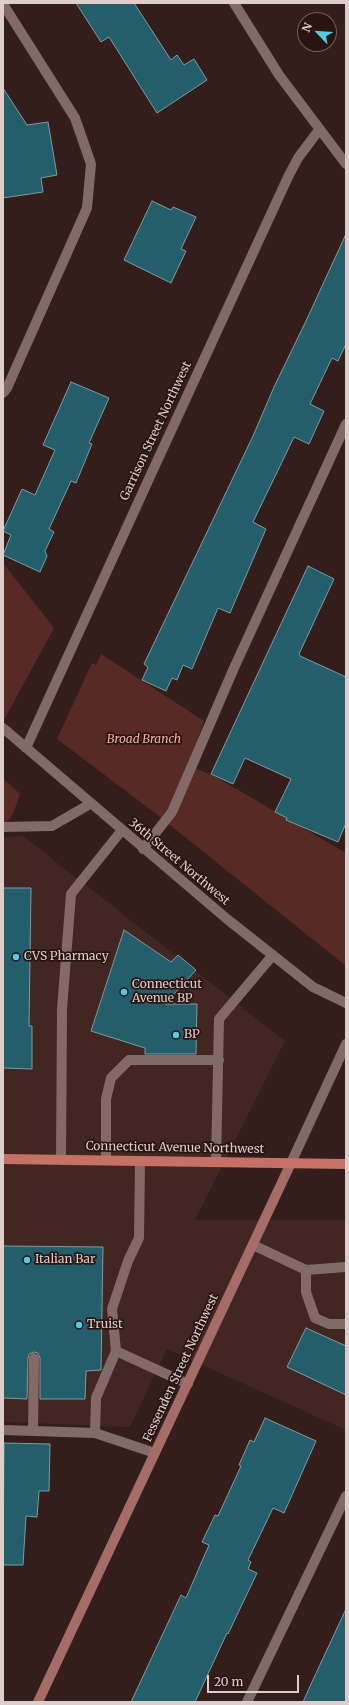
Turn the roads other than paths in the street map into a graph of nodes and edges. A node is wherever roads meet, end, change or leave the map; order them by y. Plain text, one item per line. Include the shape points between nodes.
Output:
1 (234, 3) edge
2 (3, 4) edge
3 (319, 130) junction
4 (346, 164) edge
5 (3, 393) edge
6 (346, 424) edge
7 (3, 728) edge
8 (26, 748) junction
9 (90, 804) junction
10 (3, 828) edge
11 (122, 830) junction
12 (143, 849) junction
13 (273, 955) junction
14 (346, 1003) edge
15 (346, 1044) edge
16 (219, 1060) junction
17 (3, 1159) edge
18 (61, 1160) junction
19 (106, 1160) junction
20 (140, 1161) junction
21 (216, 1162) junction
22 (291, 1163) junction
23 (346, 1164) edge
24 (252, 1245) junction
25 (346, 1268) edge
26 (306, 1270) junction
27 (346, 1324) edge
28 (116, 1351) junction
29 (34, 1358) dead end
30 (188, 1384) junction
31 (3, 1430) edge
32 (33, 1431) junction
33 (95, 1433) junction
34 (155, 1453) junction
35 (346, 1496) edge
36 (38, 1702) edge
37 (247, 1702) edge

1 - 3 street via 279,75
2 - 5 street via 75,118 91,164 87,208
3 - 4 street
3 - 8 street, Garrison Street Northwest via 298,158 288,177
6 - 12 street via 234,668 172,812
7 - 8 street, 36th Street Northwest
8 - 9 street, 36th Street Northwest
9 - 10 street via 52,826
9 - 11 street, 36th Street Northwest
11 - 12 street, 36th Street Northwest
11 - 18 street via 71,894 62,1009
12 - 13 street, 36th Street Northwest
13 - 14 street, 36th Street Northwest via 313,987
13 - 16 street via 220,1020
15 - 22 street, Fessenden Street Northwest
16 - 19 street via 129,1060 111,1078 106,1099
16 - 21 street
17 - 18 main road, Connecticut Avenue Northwest
18 - 19 main road, Connecticut Avenue Northwest
19 - 20 main road, Connecticut Avenue Northwest
20 - 21 main road, Connecticut Avenue Northwest
20 - 28 street via 139,1238 128,1261 112,1309
21 - 22 main road, Connecticut Avenue Northwest
22 - 23 main road, Connecticut Avenue Northwest
22 - 24 street, Fessenden Street Northwest
24 - 26 street
24 - 30 street, Fessenden Street Northwest
25 - 26 street
26 - 27 street via 306,1292 315,1318 329,1324
28 - 30 street
28 - 33 street via 96,1398
29 - 32 street
30 - 34 street, Fessenden Street Northwest
31 - 32 street
32 - 33 street
33 - 34 street
34 - 36 street, Fessenden Street Northwest
35 - 37 street

